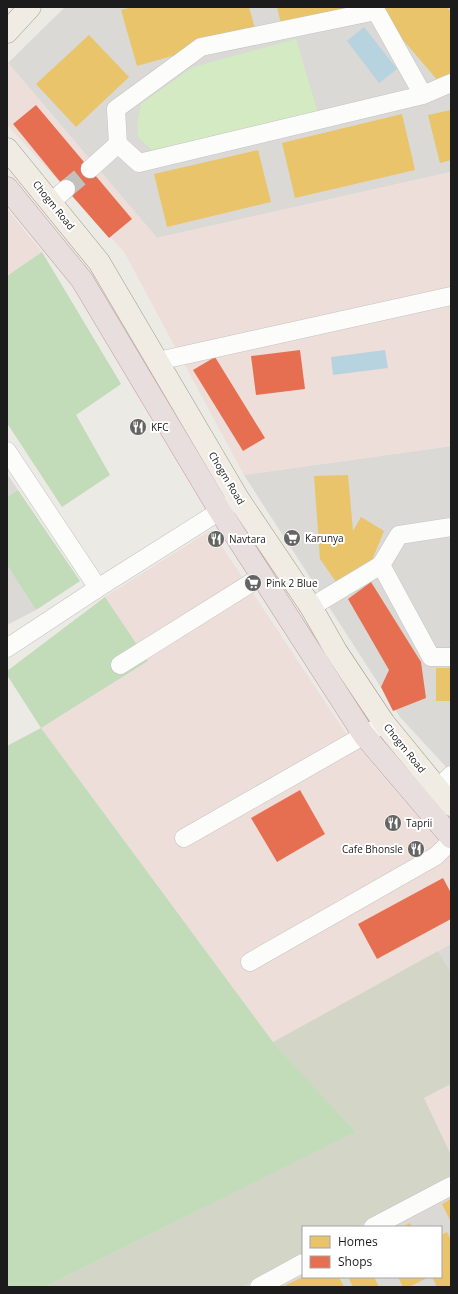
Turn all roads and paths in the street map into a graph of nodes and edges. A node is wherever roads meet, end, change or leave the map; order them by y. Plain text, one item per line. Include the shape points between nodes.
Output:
1 (30, 7) edge
2 (7, 32) edge
3 (451, 83) edge
4 (423, 95) junction
5 (118, 144) junction
6 (7, 149) edge
7 (90, 169) tunnel mouth
8 (7, 188) edge
9 (451, 296) edge
10 (158, 361) junction
11 (7, 451) edge
12 (239, 500) junction
13 (220, 512) junction
14 (451, 527) edge
15 (381, 565) junction
16 (262, 576) junction
17 (98, 588) junction
18 (311, 607) junction
19 (7, 648) edge
20 (451, 657) edge
21 (120, 665) dead end
22 (384, 723) junction
23 (364, 735) junction
24 (447, 789) edge
25 (451, 837) edge
26 (184, 838) dead end
27 (451, 841) edge
28 (250, 962) dead end
29 (451, 1186) edge
30 (375, 1226) edge
31 (302, 1265) edge
32 (259, 1287) edge

1 - 2 main road
3 - 4 street
4 - 5 street via 139,164
4 - 5 street via 376,11 201,47 116,109
5 - 7 street
6 - 10 main road, Chogm Road via 59,195
8 - 13 highway via 82,280
9 - 10 street
10 - 12 main road, Chogm Road
11 - 17 street
12 - 13 street
12 - 18 main road, Chogm Road
13 - 16 highway
13 - 17 street
14 - 15 street via 399,535
15 - 18 street
15 - 20 street via 431,657
16 - 21 street
16 - 23 highway
17 - 19 street
18 - 22 main road, Chogm Road via 336,651
22 - 23 street
22 - 24 main road, Chogm Road
23 - 25 highway
23 - 26 street
27 - 28 street via 436,856
29 - 30 street
31 - 32 street

